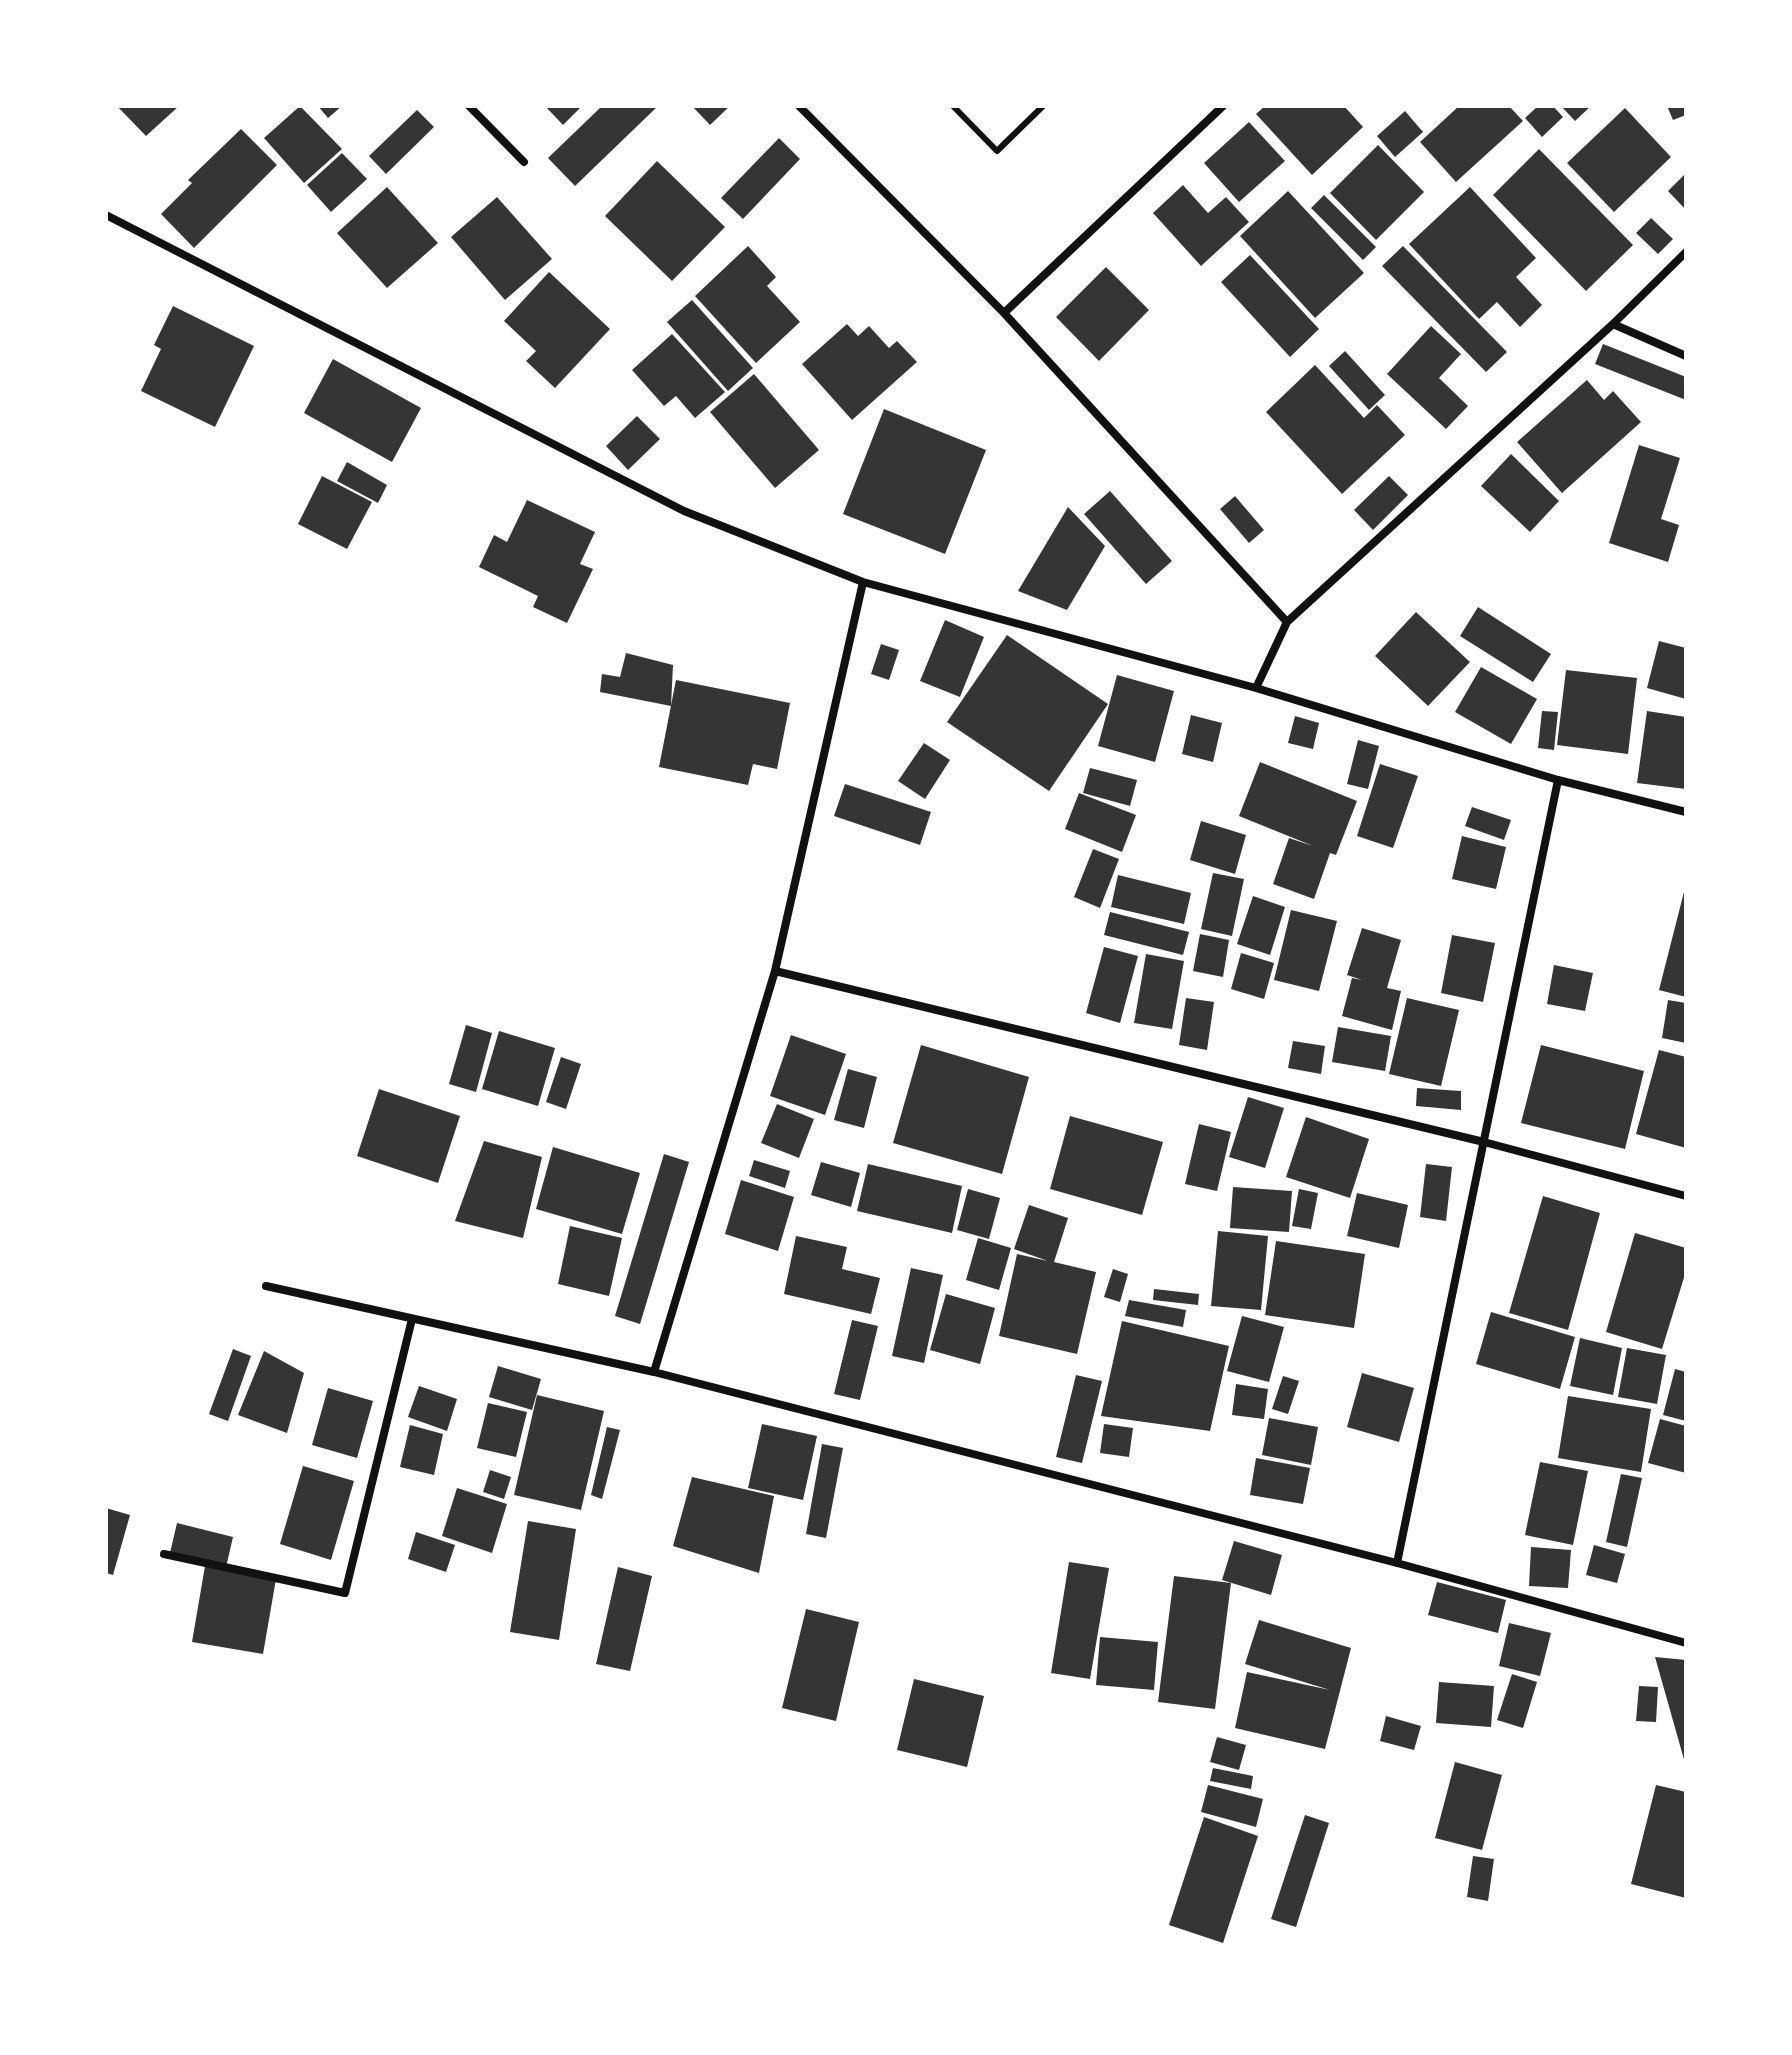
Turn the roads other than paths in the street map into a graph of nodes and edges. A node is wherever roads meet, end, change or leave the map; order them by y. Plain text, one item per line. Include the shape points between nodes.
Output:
1 (469, 106) edge
2 (799, 106) edge
3 (953, 106) edge
4 (1043, 106) edge
5 (1223, 106) edge
6 (524, 162) dead end
7 (106, 215) edge
8 (1686, 252) edge
9 (1004, 313) junction
10 (1613, 324) junction
11 (1686, 356) edge
12 (863, 582) junction
13 (1287, 622) junction
14 (1256, 688) junction
15 (1558, 780) junction
16 (1686, 812) edge
17 (775, 971) junction
18 (1484, 1142) junction
19 (1686, 1196) edge
20 (266, 1286) dead end
21 (412, 1319) junction
22 (654, 1372) junction
23 (164, 1554) dead end
24 (1397, 1563) junction
25 (1686, 1643) edge

1 - 6 street
2 - 9 street
3 - 4 lane via 997,151
5 - 9 street
7 - 12 street via 684,511
8 - 10 street
9 - 13 street
10 - 11 street
10 - 13 street
12 - 14 street
12 - 17 street
13 - 14 street
14 - 15 street
15 - 16 street
15 - 18 street
17 - 18 street
17 - 22 street
18 - 19 street
18 - 24 street
20 - 21 street
21 - 22 street
21 - 23 street via 345,1593
22 - 24 street
24 - 25 street

